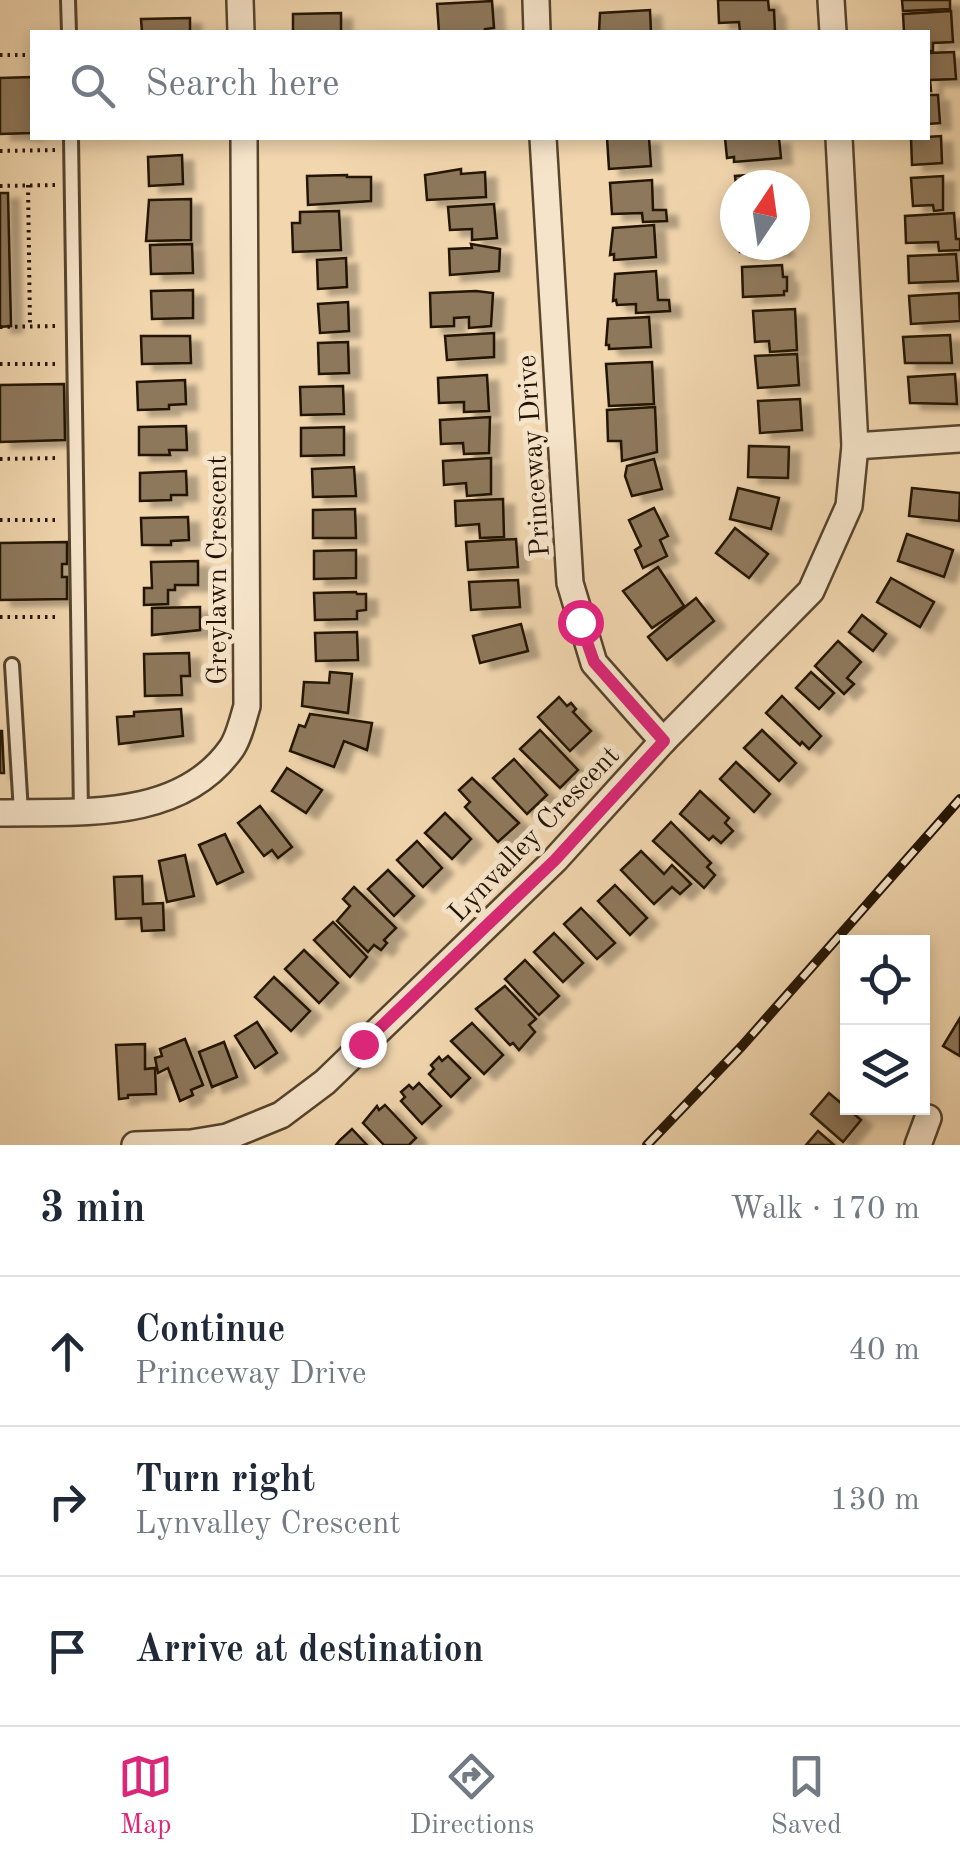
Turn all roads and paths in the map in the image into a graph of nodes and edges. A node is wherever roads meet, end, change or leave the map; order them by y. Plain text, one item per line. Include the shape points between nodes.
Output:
1 (68, 0) edge
2 (240, 0) edge
3 (536, 0) edge
4 (831, 0) edge
5 (69, 30) edge
6 (241, 30) edge
7 (537, 30) edge
8 (833, 30) edge
9 (30, 55) edge
10 (0, 56) edge
11 (244, 140) edge
12 (543, 140) edge
13 (839, 140) edge
14 (72, 144) edge
15 (0, 151) edge
16 (28, 185) junction
17 (72, 185) junction
18 (0, 186) edge
19 (74, 326) junction
20 (0, 327) edge
21 (30, 327) junction
22 (0, 364) edge
23 (75, 364) junction
24 (960, 439) edge
25 (856, 446) junction
26 (76, 458) junction
27 (0, 459) edge
28 (0, 520) edge
29 (77, 520) junction
30 (78, 616) junction
31 (0, 617) edge
32 (12, 665) dead end
33 (664, 741) junction
34 (11, 813) edge
35 (81, 813) junction
36 (928, 1118) dead end
37 (178, 1144) edge
38 (134, 1145) edge
39 (918, 1145) edge

1 - 5 lane
2 - 6 street
3 - 7 street
4 - 8 street
9 - 10 path
11 - 35 street, Greylawn Crescent via 247,706 233,747 205,778 152,803
12 - 33 street, Princeway Drive via 570,583 594,662
13 - 25 street, Lynvalley Crescent
14 - 15 path
14 - 17 lane
16 - 17 path
16 - 18 path
16 - 21 path
17 - 19 lane
19 - 21 path
19 - 23 lane
20 - 21 path
22 - 23 path
23 - 26 lane
24 - 25 street
25 - 33 street, Lynvalley Crescent via 848,506 810,591
26 - 27 path
26 - 29 lane
28 - 29 path
29 - 30 lane
30 - 31 path
30 - 35 lane
32 - 34 lane
33 - 37 street, Lynvalley Crescent via 555,860 325,1082 257,1126
34 - 35 street, Greylawn Crescent
36 - 39 street
37 - 38 street, Lynvalley Crescent

